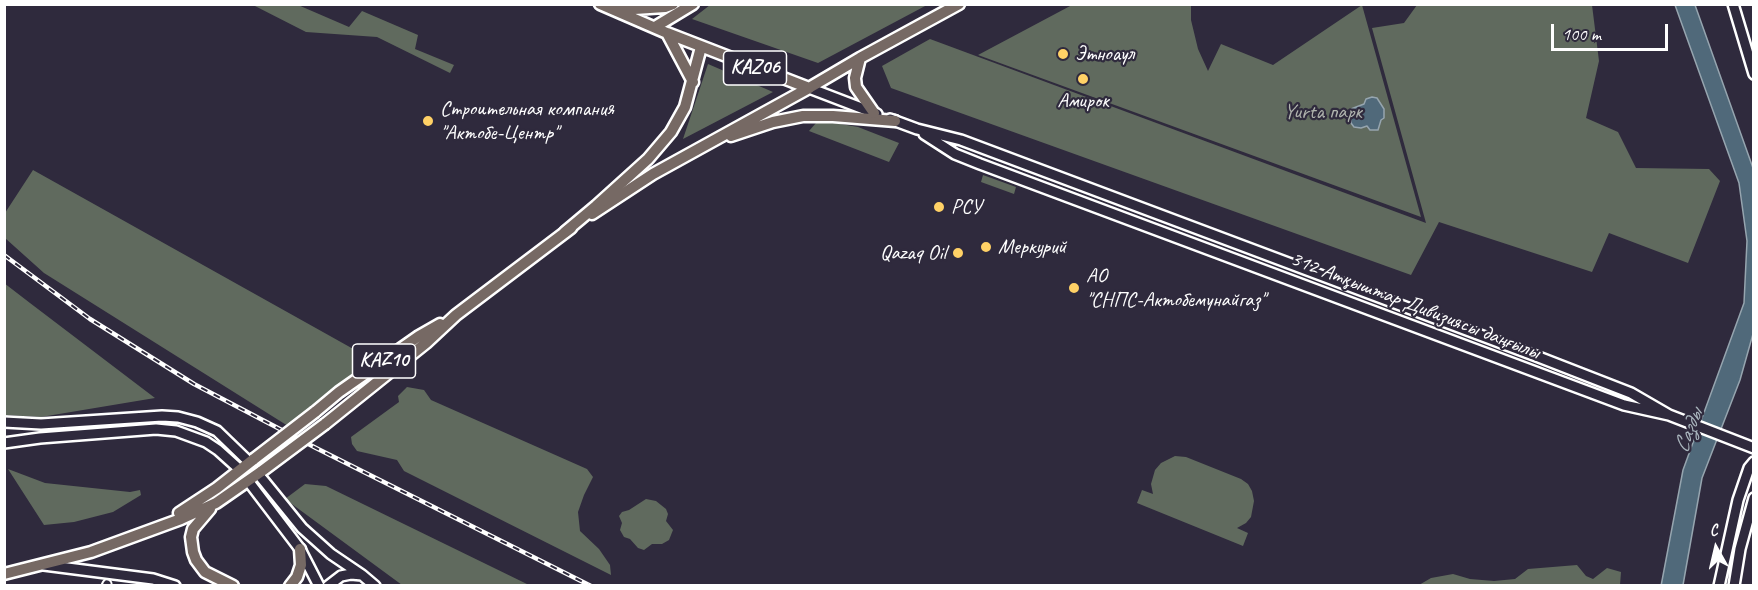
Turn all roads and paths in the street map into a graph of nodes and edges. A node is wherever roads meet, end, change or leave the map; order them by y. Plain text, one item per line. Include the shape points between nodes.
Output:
1 (600, 4) edge
2 (673, 4) edge
3 (693, 4) edge
4 (958, 4) edge
5 (1733, 4) edge
6 (615, 10) junction
7 (655, 27) junction
8 (667, 33) junction
9 (701, 47) junction
10 (860, 58) junction
11 (1754, 74) edge
12 (693, 82) junction
13 (809, 88) junction
14 (874, 113) junction
15 (895, 121) junction
16 (917, 129) junction
17 (694, 150) junction
18 (1033, 167) junction
19 (1027, 181) junction
20 (1121, 200) junction
21 (1115, 214) junction
22 (565, 232) junction
23 (456, 315) junction
24 (1472, 332) junction
25 (1467, 346) junction
26 (1669, 415) junction
27 (4, 422) edge
28 (4, 443) edge
29 (1754, 448) edge
30 (250, 460) junction
31 (1754, 462) edge
32 (238, 468) dead end
33 (261, 473) junction
34 (249, 482) dead end
35 (1754, 498) edge
36 (216, 503) junction
37 (1754, 512) edge
38 (1748, 521) junction
39 (146, 533) junction
40 (300, 549) junction
41 (39, 565) junction
42 (4, 567) edge
43 (23, 568) junction
44 (4, 574) edge
45 (362, 575) junction
46 (375, 584) edge
47 (175, 585) edge
48 (233, 585) edge
49 (290, 585) edge
50 (319, 585) edge
51 (328, 585) edge
52 (1719, 585) edge
53 (1734, 585) edge

1 - 6 main road, 312 Атқыштар Дивизиясы даңғылы / KАZ06
2 - 6 main road
3 - 7 main road
4 - 10 main road, KАZ06
5 - 11 main road
6 - 7 main road, 312 Атқыштар Дивизиясы даңғылы / KАZ06
7 - 8 main road, 312 Атқыштар Дивизиясы даңғылы / KАZ06
8 - 9 main road, 312 Атқыштар Дивизиясы даңғылы / KАZ06
8 - 12 main road
9 - 12 main road
9 - 13 main road, 312 Атқыштар Дивизиясы даңғылы / KАZ06
10 - 13 main road, KАZ06
10 - 14 main road via 856,87
12 - 22 main road via 685,107 666,138 648,159
13 - 14 main road, 312 Атқыштар Дивизиясы даңғылы
13 - 17 main road, KAZ10
14 - 15 main road, 312 Атқыштар Дивизиясы даңғылы
15 - 16 main road, 312 Атқыштар Дивизиясы даңғылы
15 - 17 main road via 803,116 772,122
16 - 18 main road, 312 Атқыштар Дивизиясы даңғылы via 961,140
16 - 19 main road, 312 Атқыштар Дивизиясы даңғылы via 955,154
17 - 22 main road, KAZ10
18 - 19 main road
18 - 20 main road, 312 Атқыштар Дивизиясы даңғылы
19 - 21 main road, 312 Атқыштар Дивизиясы даңғылы
20 - 21 main road
20 - 24 main road, 312 Атқыштар Дивизиясы даңғылы
21 - 25 main road, 312 Атқыштар Дивизиясы даңғылы
22 - 23 main road, KAZ10
23 - 30 main road, KAZ10, bridge via 339,392
23 - 33 main road, KAZ10, bridge
24 - 25 main road
24 - 26 main road, 312 Атқыштар Дивизиясы даңғылы via 1631,393
25 - 26 main road, 312 Атқыштар Дивизиясы даңғылы via 1624,405
26 - 29 main road, 312 Атқыштар Дивизиясы даңғылы
27 - 30 main road via 41,424 178,417 216,431
28 - 32 main road via 176,430 206,442
30 - 39 main road, KAZ10 via 188,509
31 - 52 main road via 1738,500
33 - 36 main road, KAZ10
33 - 45 main road via 302,528
34 - 40 main road
35 - 38 main road
36 - 39 main road, KAZ10
36 - 48 main road via 193,529 193,552 205,572
37 - 38 main road
38 - 53 main road
39 - 41 main road, KAZ10
40 - 49 main road via 301,565
40 - 50 main road
41 - 43 main road, KAZ10
41 - 47 main road
42 - 43 main road
43 - 44 main road, KAZ10
45 - 46 main road
45 - 51 main road via 341,576

